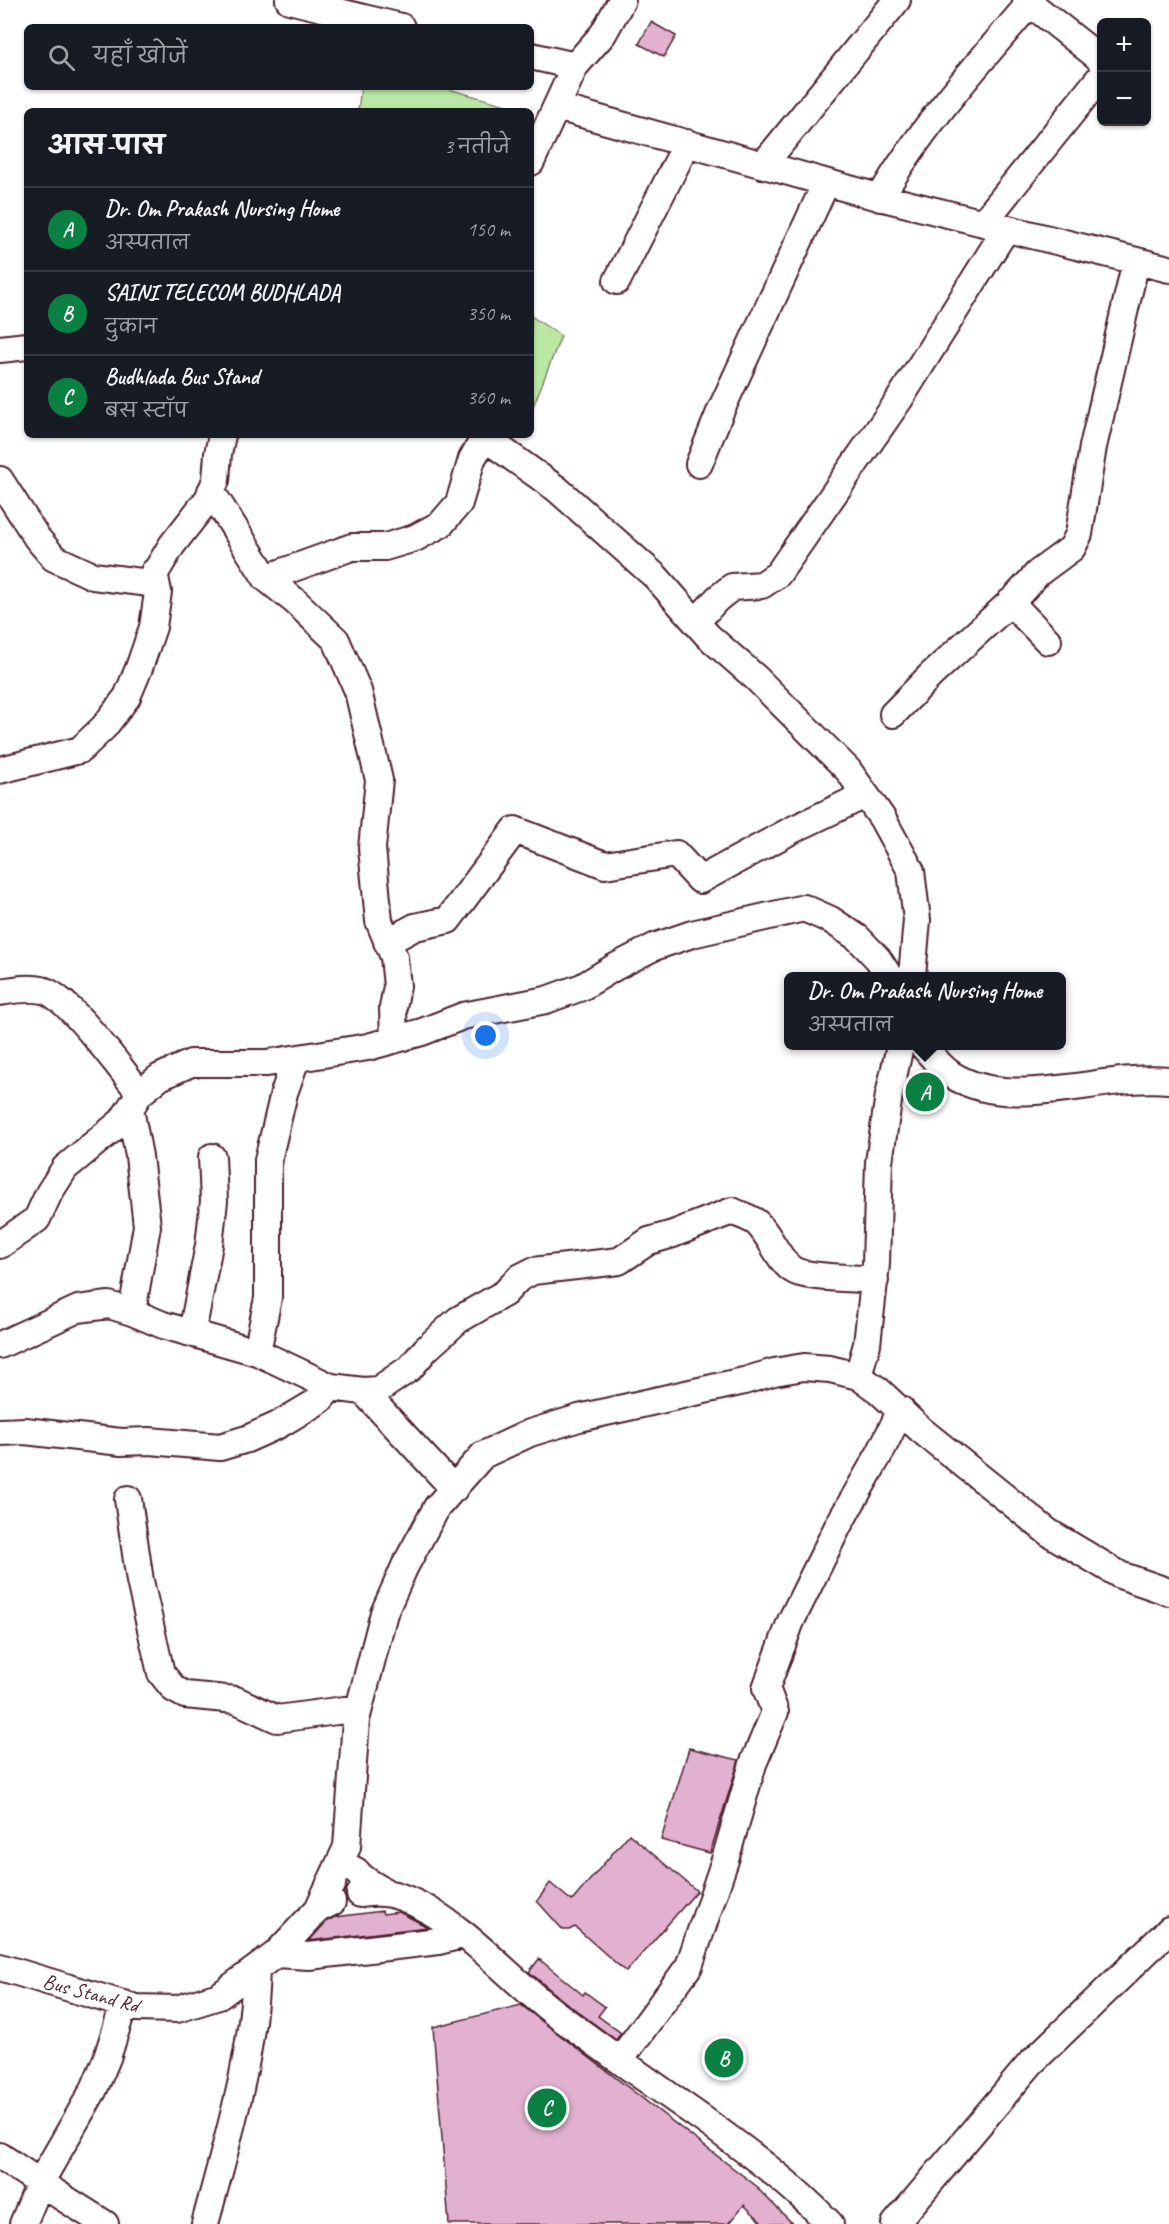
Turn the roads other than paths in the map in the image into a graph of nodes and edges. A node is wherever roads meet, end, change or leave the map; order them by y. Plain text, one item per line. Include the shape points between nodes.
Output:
1 (289, 0) edge
2 (622, 0) edge
3 (897, 0) edge
4 (1028, 1) edge
5 (389, 24) edge
6 (1097, 56) edge
7 (534, 57) edge
8 (576, 66) junction
9 (1097, 81) edge
10 (557, 107) junction
11 (687, 144) junction
12 (534, 156) edge
13 (763, 165) junction
14 (826, 183) junction
15 (880, 198) junction
16 (994, 226) junction
17 (1136, 261) junction
18 (1169, 269) edge
19 (617, 281) dead end
20 (24, 346) edge
21 (0, 349) edge
22 (221, 438) edge
23 (482, 438) edge
24 (486, 438) edge
25 (699, 464) dead end
26 (0, 480) edge
27 (211, 491) junction
28 (154, 572) junction
29 (266, 578) junction
30 (1010, 602) junction
31 (696, 622) junction
32 (1048, 641) dead end
33 (893, 714) dead end
34 (0, 770) edge
35 (865, 795) junction
36 (387, 942) junction
37 (887, 972) edge
38 (912, 972) edge
39 (0, 992) edge
40 (394, 1040) junction
41 (899, 1050) edge
42 (927, 1050) edge
43 (296, 1059) junction
44 (1169, 1080) edge
45 (135, 1101) junction
46 (212, 1157) dead end
47 (6, 1232) edge
48 (875, 1280) junction
49 (132, 1312) junction
50 (192, 1333) junction
51 (0, 1345) edge
52 (257, 1352) junction
53 (858, 1376) junction
54 (331, 1387) junction
55 (363, 1391) junction
56 (901, 1410) junction
57 (0, 1432) edge
58 (454, 1488) junction
59 (128, 1499) dead end
60 (1169, 1592) edge
61 (359, 1708) junction
62 (350, 1888) junction
63 (1169, 1930) edge
64 (463, 1935) junction
65 (266, 1962) junction
66 (0, 1967) edge
67 (124, 2004) junction
68 (620, 2060) junction
69 (0, 2156) edge
70 (40, 2183) junction
71 (23, 2224) edge
72 (106, 2224) edge
73 (205, 2224) edge
74 (830, 2224) edge
75 (895, 2224) edge

1 - 5 street
2 - 8 street via 603,34
3 - 13 street
4 - 6 street
4 - 15 street via 897,168
7 - 8 street
8 - 10 street
9 - 16 street
10 - 11 street
10 - 12 street
11 - 13 street
11 - 19 street
13 - 14 street
14 - 15 street
14 - 25 street
15 - 16 street
16 - 17 street
16 - 31 street via 899,400 778,574 762,585 732,587
17 - 18 street
17 - 30 street via 1093,447 1079,534 1072,548 1038,573
20 - 21 street
22 - 27 street
23 - 29 street via 459,503 441,524 415,538 385,547 352,547
24 - 31 street via 558,489 600,525 656,577
26 - 28 street via 54,558 93,576 149,583
27 - 28 street
27 - 29 street
28 - 34 street via 158,592 153,627 140,668 127,697 104,727 80,750
29 - 36 street via 336,640 358,691 379,780 372,848 378,921
30 - 32 street
30 - 33 street
31 - 35 street via 848,771
35 - 36 street via 700,880 676,854 605,865 515,830 448,920 416,927
35 - 38 street via 911,870 917,920
36 - 40 street via 394,957 397,986
37 - 40 street via 858,938 804,908 692,934 654,947 582,987 546,1000 463,1016
39 - 45 street via 42,990 56,995 95,1037
40 - 43 street
41 - 48 street via 879,1162
42 - 44 street via 951,1075 999,1090 1034,1093 1078,1085
43 - 45 street via 191,1064 160,1077
43 - 52 street via 268,1160 268,1298
45 - 47 street via 122,1121 66,1168 37,1219
45 - 49 street via 147,1226
46 - 50 street via 214,1201 209,1245
48 - 53 street via 867,1344
48 - 55 street via 795,1272 756,1222 732,1211 649,1241 619,1261 532,1271 505,1293 458,1320 393,1382 378,1390
49 - 50 street
49 - 51 street via 109,1305 78,1309
50 - 52 street
52 - 54 street
53 - 56 street
53 - 58 street via 830,1368 794,1368 579,1418 530,1433 483,1455
54 - 55 street
54 - 57 street via 320,1400 278,1425 220,1447
55 - 58 street
56 - 60 street via 1048,1532 1120,1575
56 - 68 street via 838,1524 791,1621 766,1688 775,1712 753,1764 689,1966
58 - 61 street via 432,1517 384,1614
59 - 61 street via 140,1581 161,1673 174,1689 185,1695 236,1700 277,1719
61 - 62 street via 347,1847
62 - 64 street via 416,1903
62 - 65 street, Bus Stand Rd
63 - 75 street via 1030,2064
64 - 65 street
64 - 68 street via 554,2013
65 - 67 street, Bus Stand Rd via 219,1996 177,2008 136,2008
65 - 73 street
66 - 67 street, Bus Stand Rd
67 - 70 street via 94,2090
68 - 74 street via 732,2140 803,2196
69 - 70 street
70 - 71 street
70 - 72 street

